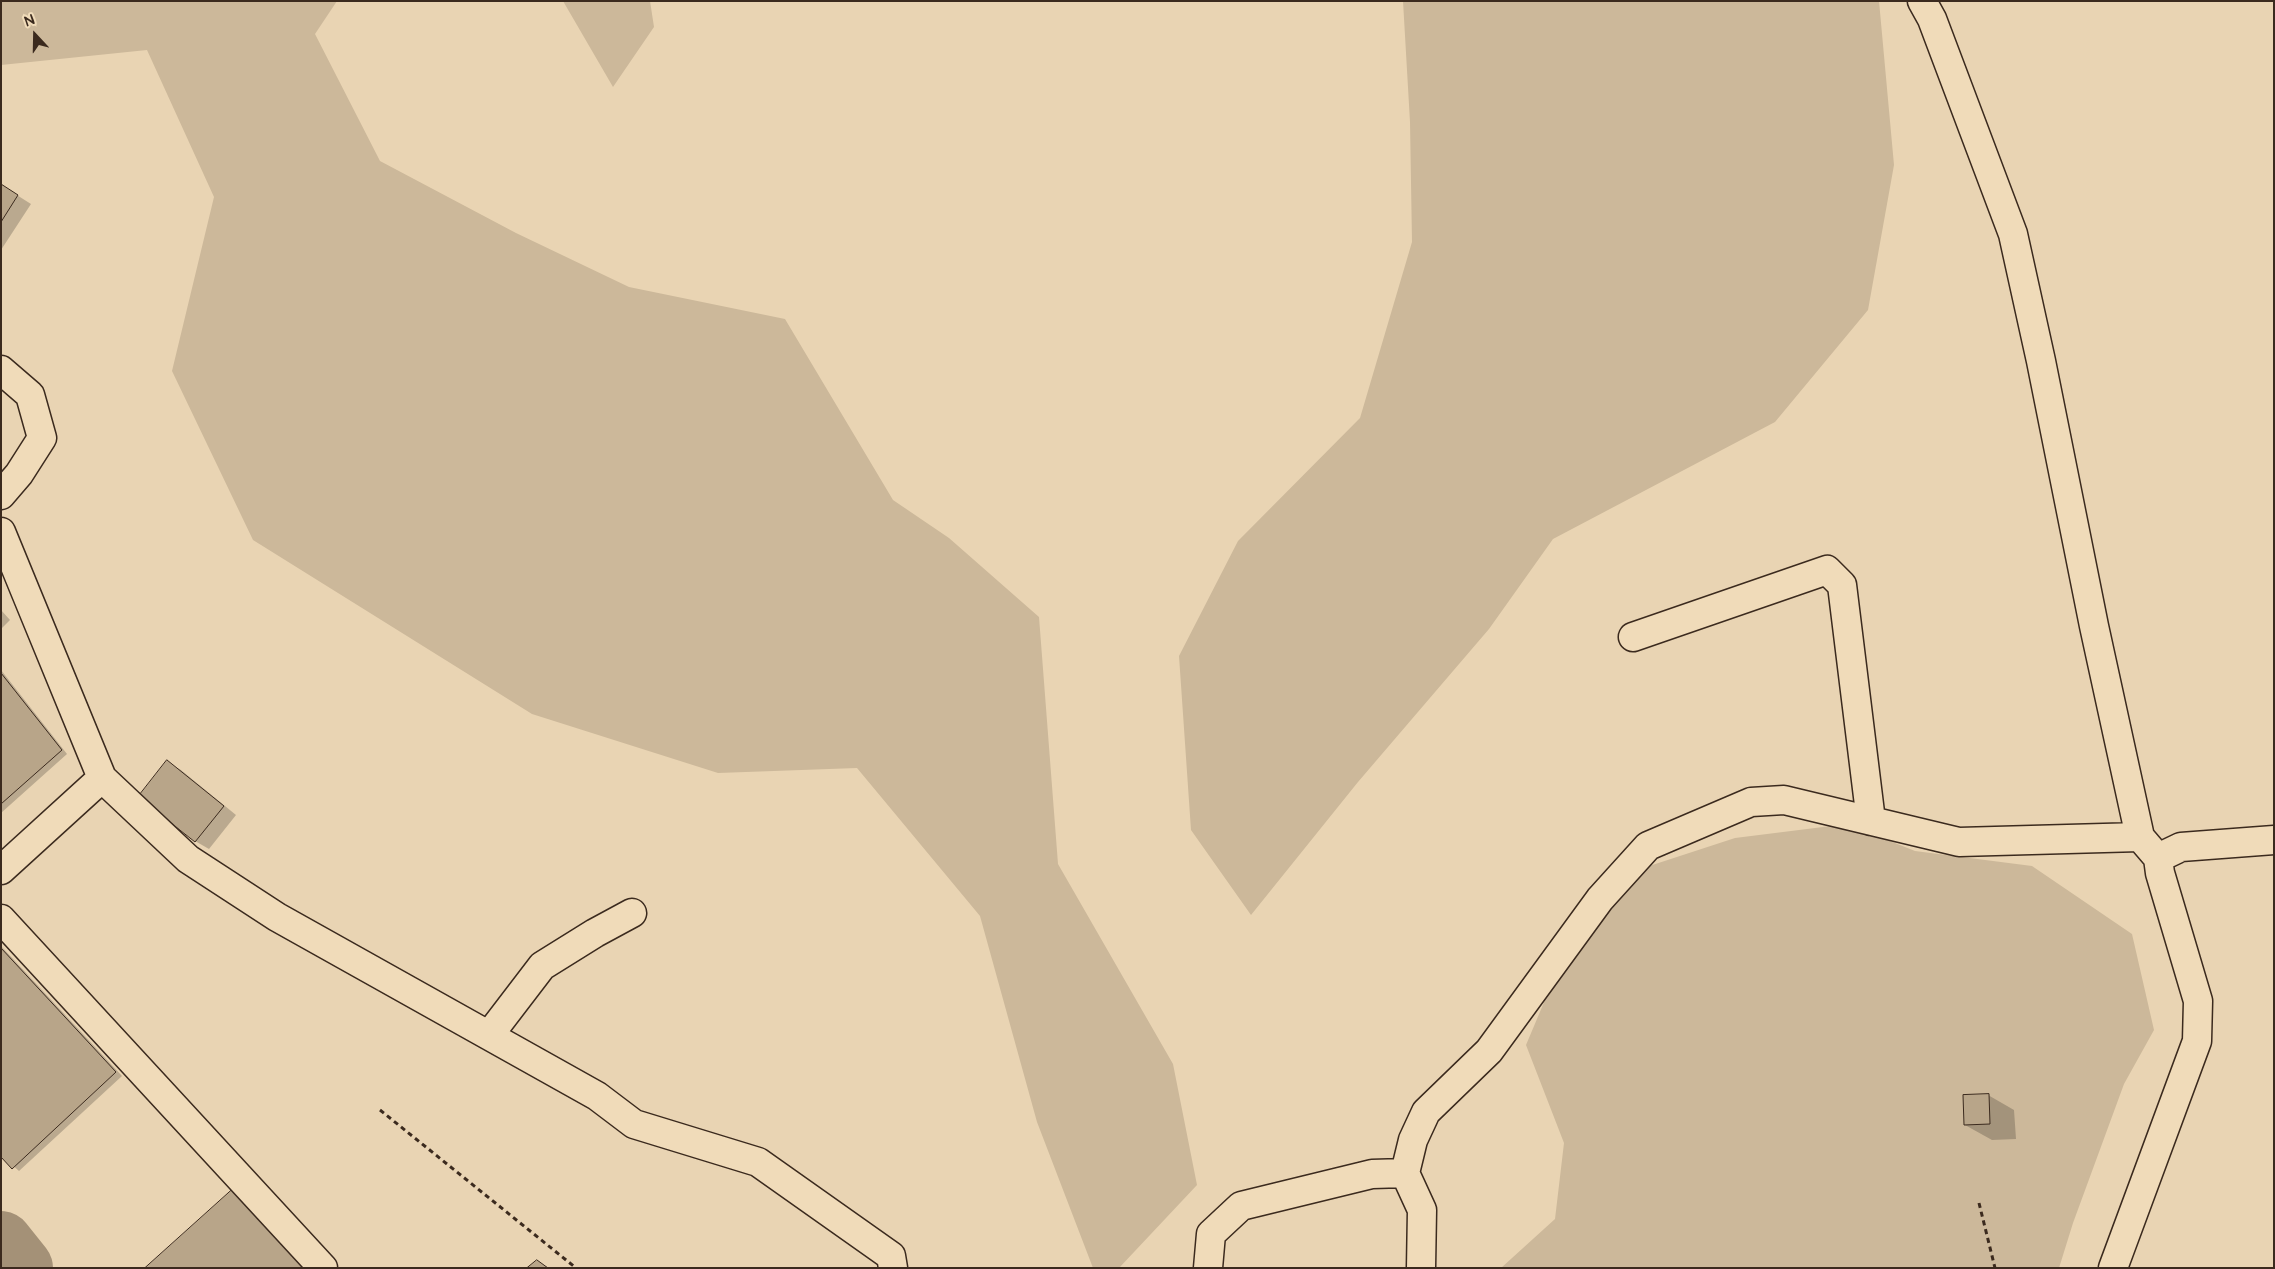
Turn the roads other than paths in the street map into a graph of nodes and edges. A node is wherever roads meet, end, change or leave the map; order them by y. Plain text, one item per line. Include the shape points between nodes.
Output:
1 (1922, 1) edge
2 (1, 370) edge
3 (1, 495) edge
4 (1, 532) edge
5 (1633, 637) dead end
6 (102, 778) junction
7 (1871, 821) junction
8 (2140, 837) junction
9 (2274, 840) edge
10 (2158, 858) junction
11 (1, 870) edge
12 (632, 914) dead end
13 (1, 919) edge
14 (490, 1034) junction
15 (1405, 1173) junction
16 (323, 1268) edge
17 (893, 1268) edge
18 (1208, 1268) edge
19 (1420, 1268) edge
20 (2113, 1268) edge

1 - 8 street via 2013,234
2 - 3 street via 30,395 42,438
4 - 6 street
5 - 7 street via 1827,570 1842,585
6 - 11 street
6 - 14 street via 188,859 277,917
7 - 8 street via 1959,842
7 - 15 street via 1784,800 1751,802 1648,846 1600,899 1489,1051 1426,1112 1413,1140
8 - 10 street
9 - 10 street via 2181,847
10 - 20 street via 2198,1001 2197,1040
12 - 14 street via 542,966
13 - 16 street
14 - 17 street via 597,1096 634,1124 758,1162 890,1256
15 - 18 street via 1372,1174 1241,1206 1211,1234
15 - 19 street via 1422,1210

